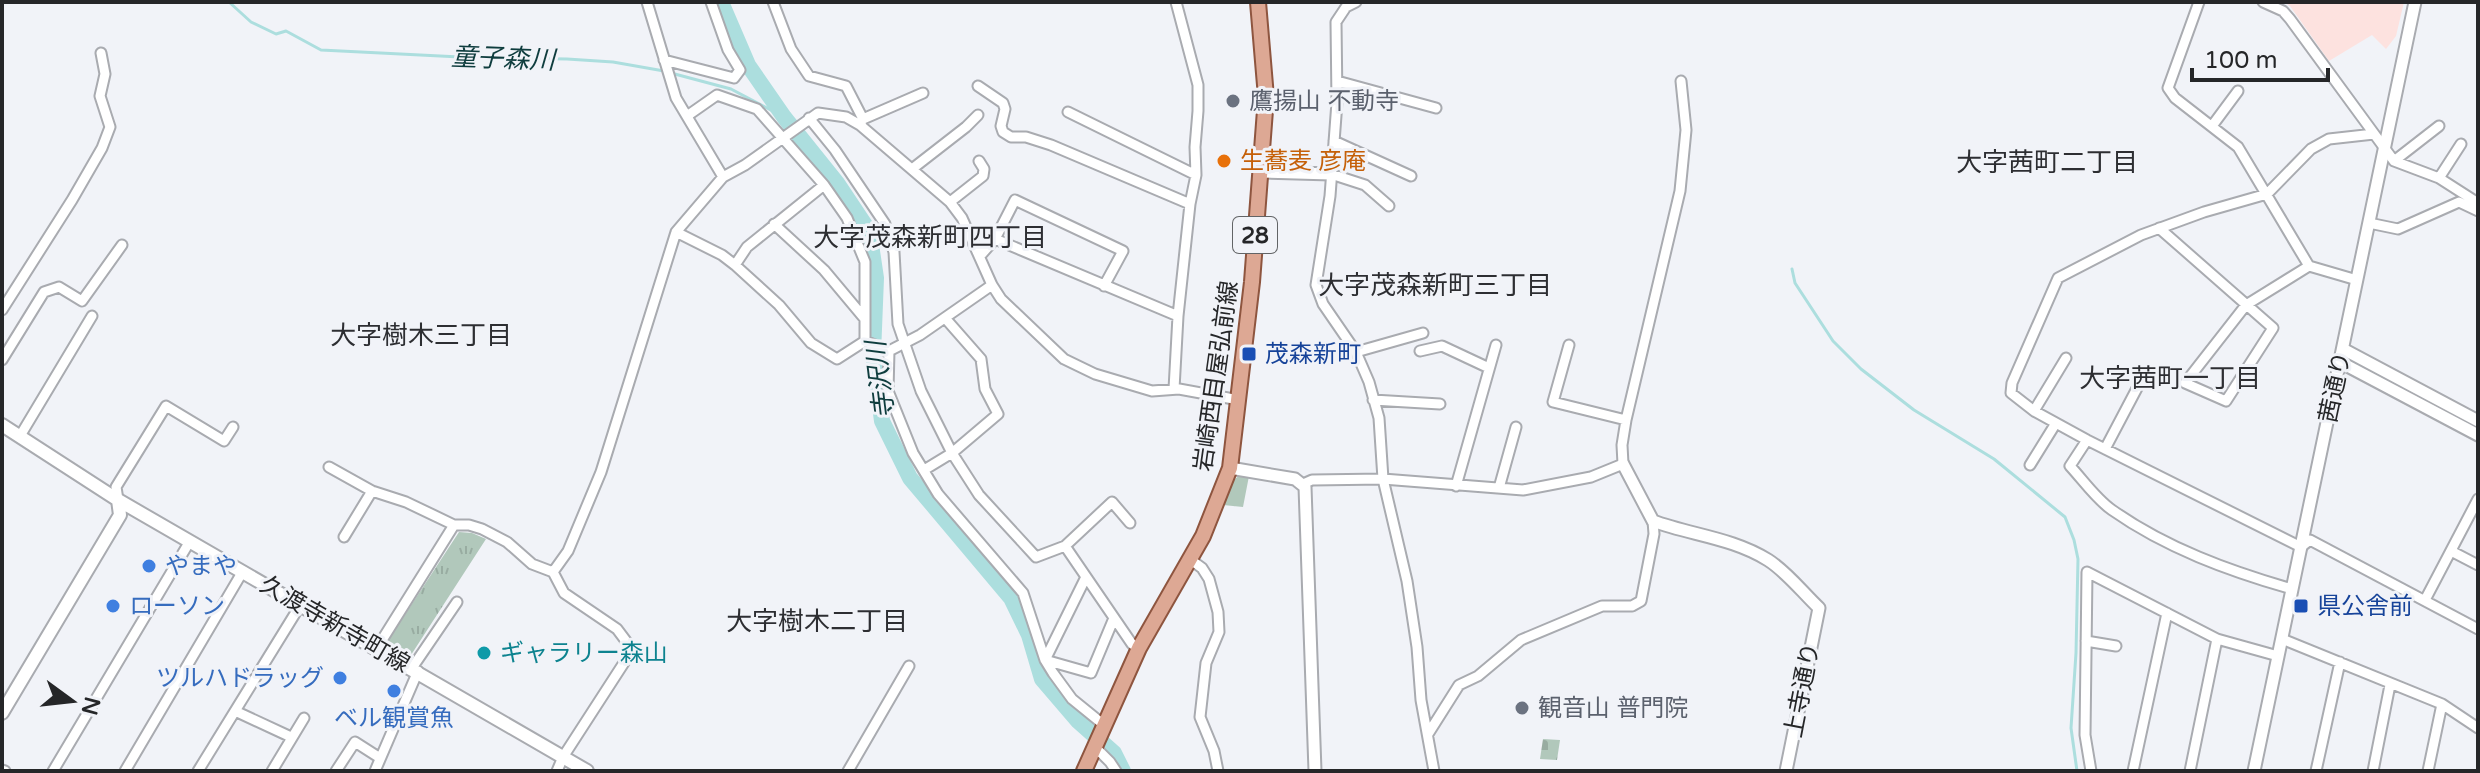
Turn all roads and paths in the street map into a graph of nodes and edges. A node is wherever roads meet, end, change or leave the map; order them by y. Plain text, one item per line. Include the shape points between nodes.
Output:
1 (647, 2) edge
2 (711, 2) edge
3 (773, 2) edge
4 (1176, 2) edge
5 (1258, 2) edge
6 (1356, 2) edge
7 (2199, 2) edge
8 (2263, 2) edge
9 (2415, 2) edge
10 (101, 53) dead end
11 (665, 63) junction
12 (1337, 81) junction
13 (1681, 81) dead end
14 (978, 86) dead end
15 (2238, 91) dead end
16 (923, 93) dead end
17 (1436, 108) dead end
18 (1068, 112) dead end
19 (978, 115) dead end
20 (687, 116) junction
21 (806, 120) junction
22 (862, 122) junction
23 (2212, 126) junction
24 (2439, 126) dead end
25 (2374, 134) junction
26 (785, 136) junction
27 (1334, 141) junction
28 (2461, 144) dead end
29 (2384, 148) junction
30 (979, 161) dead end
31 (2394, 161) junction
32 (912, 169) junction
33 (1261, 172) junction
34 (1331, 174) junction
35 (1196, 175) junction
36 (1411, 176) dead end
37 (723, 177) junction
38 (2439, 178) junction
39 (824, 185) junction
40 (2267, 194) junction
41 (2477, 198) edge
42 (950, 202) junction
43 (1190, 204) junction
44 (1389, 206) dead end
45 (2478, 211) edge
46 (2369, 223) junction
47 (774, 224) junction
48 (2159, 228) junction
49 (676, 232) junction
50 (995, 239) junction
51 (122, 245) dead end
52 (980, 256) junction
53 (735, 265) junction
54 (2309, 266) junction
55 (2357, 280) junction
56 (992, 285) junction
57 (1104, 286) junction
58 (2246, 305) junction
59 (2, 310) edge
60 (92, 316) dead end
61 (1178, 316) junction
62 (945, 318) junction
63 (865, 319) junction
64 (1423, 333) dead end
65 (867, 342) junction
66 (905, 344) junction
67 (1496, 345) dead end
68 (1569, 345) dead end
69 (2343, 349) junction
70 (888, 350) junction
71 (1420, 351) dead end
72 (1356, 352) junction
73 (2066, 358) dead end
74 (2, 360) edge
75 (2340, 362) junction
76 (1489, 368) junction
77 (2144, 375) dead end
78 (1174, 389) junction
79 (1239, 400) junction
80 (1373, 400) junction
81 (1440, 404) dead end
82 (2034, 411) junction
83 (1626, 420) junction
84 (2478, 421) edge
85 (2056, 423) junction
86 (2, 425) edge
87 (233, 427) dead end
88 (1516, 427) dead end
89 (2478, 435) edge
90 (20, 436) junction
91 (2087, 440) junction
92 (2105, 449) junction
93 (952, 453) junction
94 (1623, 464) junction
95 (2030, 465) dead end
96 (329, 467) dead end
97 (1230, 468) junction
98 (924, 470) junction
99 (1383, 479) junction
100 (1303, 484) junction
101 (1456, 486) junction
102 (1499, 488) junction
103 (372, 491) junction
104 (118, 500) junction
105 (2478, 500) edge
106 (1653, 521) junction
107 (1130, 523) dead end
108 (454, 525) junction
109 (344, 537) dead end
110 (190, 541) junction
111 (1065, 546) junction
112 (2301, 547) junction
113 (2451, 551) junction
114 (1191, 560) junction
115 (2478, 565) edge
116 (243, 571) junction
117 (553, 572) junction
118 (1086, 577) junction
119 (2292, 589) junction
120 (2425, 600) junction
121 (457, 602) dead end
122 (301, 604) junction
123 (2167, 613) junction
124 (1114, 618) junction
125 (2478, 629) edge
126 (2217, 639) junction
127 (2282, 639) junction
128 (2086, 641) junction
129 (2116, 646) dead end
130 (377, 648) junction
131 (1139, 648) junction
132 (2278, 656) junction
133 (1045, 660) junction
134 (2340, 662) junction
135 (909, 666) dead end
136 (415, 670) junction
137 (2390, 685) junction
138 (2442, 704) junction
139 (235, 711) junction
140 (2, 713) edge
141 (304, 718) dead end
142 (2478, 728) edge
143 (1428, 735) junction
144 (1099, 736) junction
145 (291, 737) junction
146 (563, 757) junction
147 (380, 758) junction
148 (53, 771) edge
149 (125, 771) edge
150 (198, 771) edge
151 (272, 771) edge
152 (336, 771) edge
153 (375, 771) edge
154 (557, 771) edge
155 (587, 771) edge
156 (848, 771) edge
157 (1084, 771) edge
158 (1116, 771) edge
159 (1218, 771) edge
160 (1315, 771) edge
161 (1434, 771) edge
162 (1786, 771) edge
163 (2091, 771) edge
164 (2133, 771) edge
165 (2190, 771) edge
166 (2254, 771) edge
167 (2316, 771) edge
168 (2373, 771) edge
169 (2428, 771) edge

1 - 11 street
2 - 11 street via 740,70 734,78
3 - 22 street via 791,49 809,76 846,86
4 - 35 street via 1198,85
5 - 33 main road, 岩崎西目屋弘前線 / 28 via 1266,97
6 - 12 street via 1336,22
7 - 23 street via 2168,88
8 - 25 street via 2290,19
9 - 29 street, 茜通り
10 - 59 street via 105,74 100,96 110,127 102,148
11 - 20 street
12 - 17 street
12 - 27 street
13 - 83 street via 1686,130 1680,191
14 - 43 street via 1003,103 1001,126 1011,137 1051,145
15 - 23 street
16 - 22 street
18 - 35 street
19 - 32 street
20 - 26 street via 717,95 757,109
20 - 37 street
21 - 22 street via 818,113
21 - 26 street
21 - 66 street via 885,224 894,252 898,324
22 - 32 street
23 - 40 street via 2238,147
24 - 31 street
25 - 29 street
25 - 40 street via 2329,139 2311,149
26 - 37 street
26 - 39 street
27 - 34 street
27 - 36 street
28 - 38 street
29 - 31 street
29 - 46 street, 茜通り
30 - 42 street via 983,176
31 - 38 street
32 - 42 street
33 - 34 street
33 - 79 main road, 岩崎西目屋弘前線 / 28
34 - 44 street via 1365,185
34 - 72 street via 1316,285
35 - 43 street
37 - 49 street
38 - 41 street
39 - 47 street
39 - 63 street via 847,218 865,262
40 - 48 street
40 - 54 street
42 - 52 street
43 - 61 street
45 - 46 street via 2459,202 2398,229
46 - 55 street, 茜通り
47 - 53 street
47 - 63 street via 824,270
48 - 58 street
48 - 82 street via 2058,278 2012,383 2011,393
49 - 53 street
49 - 117 street via 601,472 568,551
50 - 52 street
50 - 57 street
50 - 57 street via 1015,200 1123,251
51 - 74 street via 82,301 59,287 44,292
52 - 56 street
53 - 65 street via 811,343 837,359
54 - 55 street
54 - 58 street
55 - 69 street, 茜通り
56 - 62 street
56 - 78 street via 1064,359 1152,391
57 - 61 street
58 - 58 street via 2202,361 2185,383 2226,401 2273,328
60 - 90 street
61 - 78 street
62 - 66 street
62 - 93 street via 981,359 985,389 998,414
63 - 65 street
64 - 72 street
65 - 70 street
66 - 70 street
66 - 93 street
67 - 76 street
68 - 83 street via 1553,402
69 - 75 street, 茜通り
69 - 84 street
70 - 98 street via 888,391
71 - 76 street via 1442,346
72 - 80 street
73 - 82 street
75 - 89 street
75 - 112 street, 茜通り
76 - 101 street
77 - 92 street
78 - 79 street
79 - 97 main road, 岩崎西目屋弘前線 / 28
80 - 81 street
80 - 99 street
82 - 85 street
83 - 94 street
85 - 91 street
85 - 95 street
86 - 90 main road, 久渡寺新寺町線
87 - 104 street via 224,441 166,406 116,487
88 - 102 street
90 - 104 main road, 久渡寺新寺町線
91 - 92 street
91 - 119 street via 2070,466 2110,509 2184,551
92 - 112 street
93 - 98 street
93 - 111 street via 979,495 1036,557
94 - 102 street via 1558,485
94 - 106 street
96 - 103 street
97 - 100 street
97 - 114 main road, 岩崎西目屋弘前線 / 28
98 - 133 street via 938,494 1023,593
99 - 100 street
99 - 101 street
99 - 143 street via 1404,568
100 - 160 street
101 - 102 street
103 - 108 street
103 - 109 street
104 - 110 main road, 久渡寺新寺町線
104 - 140 main road via 120,515
105 - 113 street
106 - 143 street via 1641,601 1602,606 1521,640 1459,685
106 - 162 street, 上寺通り via 1726,541 1770,561 1819,608
107 - 111 street via 1112,502
108 - 117 street via 482,529 532,564
108 - 130 street
110 - 116 main road, 久渡寺新寺町線
110 - 148 street
111 - 118 street
112 - 119 street, 茜通り
112 - 120 street via 2310,540
113 - 115 street
113 - 120 street
114 - 131 main road, 岩崎西目屋弘前線 / 28
114 - 159 street via 1209,579 1218,612 1219,632 1206,663 1200,717
116 - 122 main road, 久渡寺新寺町線
116 - 149 street
117 - 146 street via 564,593 617,629 629,645 629,655
118 - 124 street
118 - 133 street
119 - 127 street, 茜通り
120 - 125 street
121 - 136 street
122 - 130 main road, 久渡寺新寺町線
122 - 139 street
123 - 126 street
123 - 128 street via 2087,572
123 - 164 street
124 - 131 street
124 - 133 street via 1091,673
126 - 132 street
126 - 165 street
127 - 132 street, 茜通り
127 - 134 street
128 - 129 street
128 - 163 street via 2085,735
130 - 136 main road, 久渡寺新寺町線
131 - 144 main road, 岩崎西目屋弘前線 / 28
132 - 166 street, 茜通り
133 - 144 street
134 - 137 street
134 - 167 street
135 - 156 street
136 - 146 main road, 久渡寺新寺町線
136 - 147 street
137 - 138 street
137 - 168 street
138 - 142 street
138 - 169 street
139 - 145 street
139 - 150 street
141 - 145 street
143 - 161 street
144 - 157 main road, 岩崎西目屋弘前線 / 28
144 - 158 street
145 - 151 street
146 - 154 street
146 - 155 main road, 久渡寺新寺町線
147 - 152 street via 355,742
147 - 153 street

